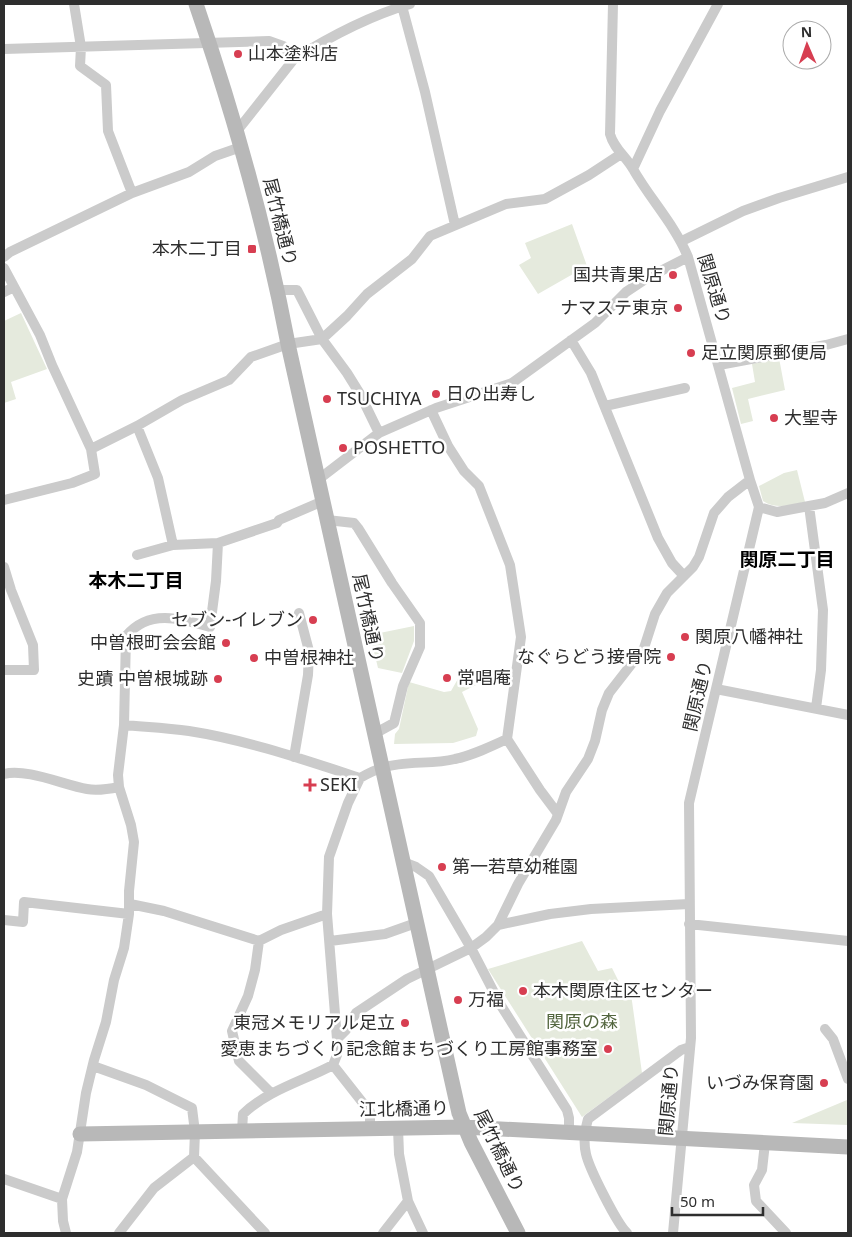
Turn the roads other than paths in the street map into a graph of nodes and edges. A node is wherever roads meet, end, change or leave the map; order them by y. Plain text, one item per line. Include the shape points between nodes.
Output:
1 (74, 4) edge
2 (196, 4) edge
3 (614, 4) edge
4 (718, 4) edge
5 (406, 5) edge
6 (209, 43) junction
7 (80, 47) junction
8 (4, 49) edge
9 (294, 59) junction
10 (237, 131) junction
11 (241, 147) junction
12 (621, 154) junction
13 (633, 169) junction
14 (848, 177) edge
15 (132, 193) junction
16 (455, 225) junction
17 (682, 242) junction
18 (4, 257) edge
19 (688, 257) junction
20 (4, 268) edge
21 (14, 287) junction
22 (278, 290) junction
23 (4, 292) edge
24 (322, 339) junction
25 (848, 339) edge
26 (571, 340) junction
27 (288, 344) junction
28 (719, 365) junction
29 (684, 388) dead end
30 (605, 406) junction
31 (431, 410) junction
32 (137, 426) junction
33 (379, 433) junction
34 (91, 449) junction
35 (319, 479) junction
36 (750, 480) junction
37 (848, 493) edge
38 (4, 500) edge
39 (323, 500) junction
40 (759, 506) junction
41 (809, 506) junction
42 (327, 520) junction
43 (218, 543) junction
44 (174, 545) junction
45 (137, 555) dead end
46 (4, 567) edge
47 (684, 576) junction
48 (299, 614) dead end
49 (4, 670) edge
50 (716, 688) junction
51 (816, 708) junction
52 (848, 715) edge
53 (124, 725) junction
54 (374, 734) junction
55 (507, 740) junction
56 (294, 757) junction
57 (382, 768) junction
58 (4, 774) edge
59 (360, 778) junction
60 (118, 787) junction
61 (558, 814) junction
62 (403, 862) junction
63 (689, 904) junction
64 (129, 909) junction
65 (327, 914) junction
66 (4, 920) edge
67 (416, 923) junction
68 (689, 924) junction
69 (498, 925) junction
70 (259, 940) junction
71 (330, 940) junction
72 (848, 941) edge
73 (471, 948) junction
74 (427, 969) junction
75 (825, 1029) dead end
76 (337, 1039) junction
77 (690, 1047) junction
78 (333, 1065) junction
79 (93, 1066) junction
80 (848, 1079) edge
81 (271, 1093) junction
82 (464, 1127) junction
83 (370, 1128) junction
84 (398, 1128) junction
85 (242, 1131) junction
86 (195, 1132) junction
87 (569, 1132) junction
88 (585, 1132) junction
89 (80, 1134) junction
90 (682, 1138) junction
91 (765, 1143) junction
92 (848, 1147) edge
93 (194, 1158) junction
94 (4, 1179) edge
95 (62, 1199) junction
96 (408, 1201) junction
97 (66, 1233) edge
98 (119, 1233) edge
99 (265, 1233) edge
100 (383, 1233) edge
101 (422, 1233) edge
102 (518, 1233) edge
103 (627, 1233) edge
104 (673, 1233) edge
105 (786, 1233) edge

1 - 7 street
2 - 6 main road, 尾竹橋通り
3 - 12 street, 関原通り via 610,134
4 - 13 street via 660,111
5 - 9 street via 333,35
5 - 16 street
6 - 7 street
6 - 9 street via 269,42 283,46
6 - 10 main road, 尾竹橋通り
7 - 8 street
7 - 15 street via 80,66 106,85 108,131
9 - 10 street
10 - 11 main road, 尾竹橋通り
11 - 15 street
11 - 22 main road, 尾竹橋通り
12 - 13 street, 関原通り
12 - 16 street via 546,199 506,204
13 - 17 street, 関原通り
14 - 17 street via 752,208
15 - 18 street
16 - 24 street via 430,236 412,259 367,294
17 - 19 street, 関原通り
19 - 26 street via 626,292
19 - 28 street, 関原通り
20 - 21 street
21 - 23 street
21 - 34 street via 40,335
22 - 24 street via 297,290
22 - 27 main road, 尾竹橋通り
24 - 27 street
24 - 33 street via 360,394
25 - 28 street
26 - 30 street
26 - 31 street via 512,382
27 - 32 street via 251,357 229,380 182,400
27 - 35 main road, 尾竹橋通り
28 - 36 street, 関原通り
29 - 30 street
30 - 47 street via 658,538 667,556
31 - 33 street
31 - 55 street via 448,446 464,471 479,486 510,565 521,637
32 - 34 street
32 - 44 street via 158,478
33 - 35 street
34 - 38 street via 95,474
35 - 39 main road, 尾竹橋通り
36 - 40 street, 関原通り
36 - 47 street via 728,496 714,513 699,557
37 - 41 street via 826,503
39 - 42 main road, 尾竹橋通り
39 - 43 street via 277,523
40 - 41 street via 777,512
40 - 50 street, 関原通り
41 - 51 street via 824,610
42 - 54 main road, 尾竹橋通り
42 - 54 street via 354,523 420,622 420,647 403,686 394,723
43 - 44 street
43 - 53 street via 210,627 183,620 148,620 126,636
44 - 45 street
46 - 49 street via 33,645 34,670
47 - 61 street via 667,592 655,614 644,648 610,693 588,759 566,792
48 - 56 street via 309,651
50 - 51 street
50 - 63 street, 関原通り via 689,803
51 - 52 street
53 - 56 street via 190,731
53 - 60 street
54 - 57 main road, 尾竹橋通り
55 - 57 street via 455,759
55 - 61 street
56 - 59 street
57 - 59 street
57 - 62 main road, 尾竹橋通り
58 - 60 street via 27,774 90,790
59 - 65 street via 328,857
60 - 64 street via 134,842
61 - 69 street
62 - 67 main road, 尾竹橋通り
62 - 73 street via 429,876
63 - 68 street, 関原通り
63 - 69 street via 591,908
64 - 66 street via 24,902 22,922
64 - 70 street via 164,911
64 - 79 street via 124,948
65 - 70 street
65 - 71 street
67 - 71 street via 385,934
67 - 74 main road, 尾竹橋通り
68 - 72 street
68 - 77 street, 関原通り
69 - 73 street
70 - 81 street via 248,996 232,1031 239,1061
71 - 76 street
73 - 74 street
73 - 87 street via 500,1004 567,1110
74 - 76 street via 356,1013
74 - 82 main road, 尾竹橋通り
75 - 80 street via 833,1040
76 - 78 street
77 - 88 street via 681,1050 588,1119
77 - 90 street, 関原通り
78 - 81 street
78 - 83 street via 370,1112
79 - 86 street via 146,1085 192,1108
79 - 89 street
81 - 85 street via 243,1114
82 - 84 main road, 江北橋通り
82 - 87 main road, 江北橋通り
82 - 102 main road, 尾竹橋通り
83 - 84 main road, 江北橋通り
83 - 85 main road, 江北橋通り
84 - 96 street via 399,1154
85 - 86 main road, 江北橋通り
86 - 89 main road, 江北橋通り
86 - 93 street
87 - 88 main road, 江北橋通り
88 - 90 main road, 江北橋通り
88 - 103 street via 586,1156 616,1220
89 - 95 street
90 - 91 main road, 江北橋通り
90 - 104 street, 関原通り
91 - 92 main road, 江北橋通り
91 - 105 street via 762,1170 754,1185 756,1201
93 - 98 street via 154,1188
93 - 99 street
94 - 95 street
95 - 97 street
96 - 100 street
96 - 101 street

